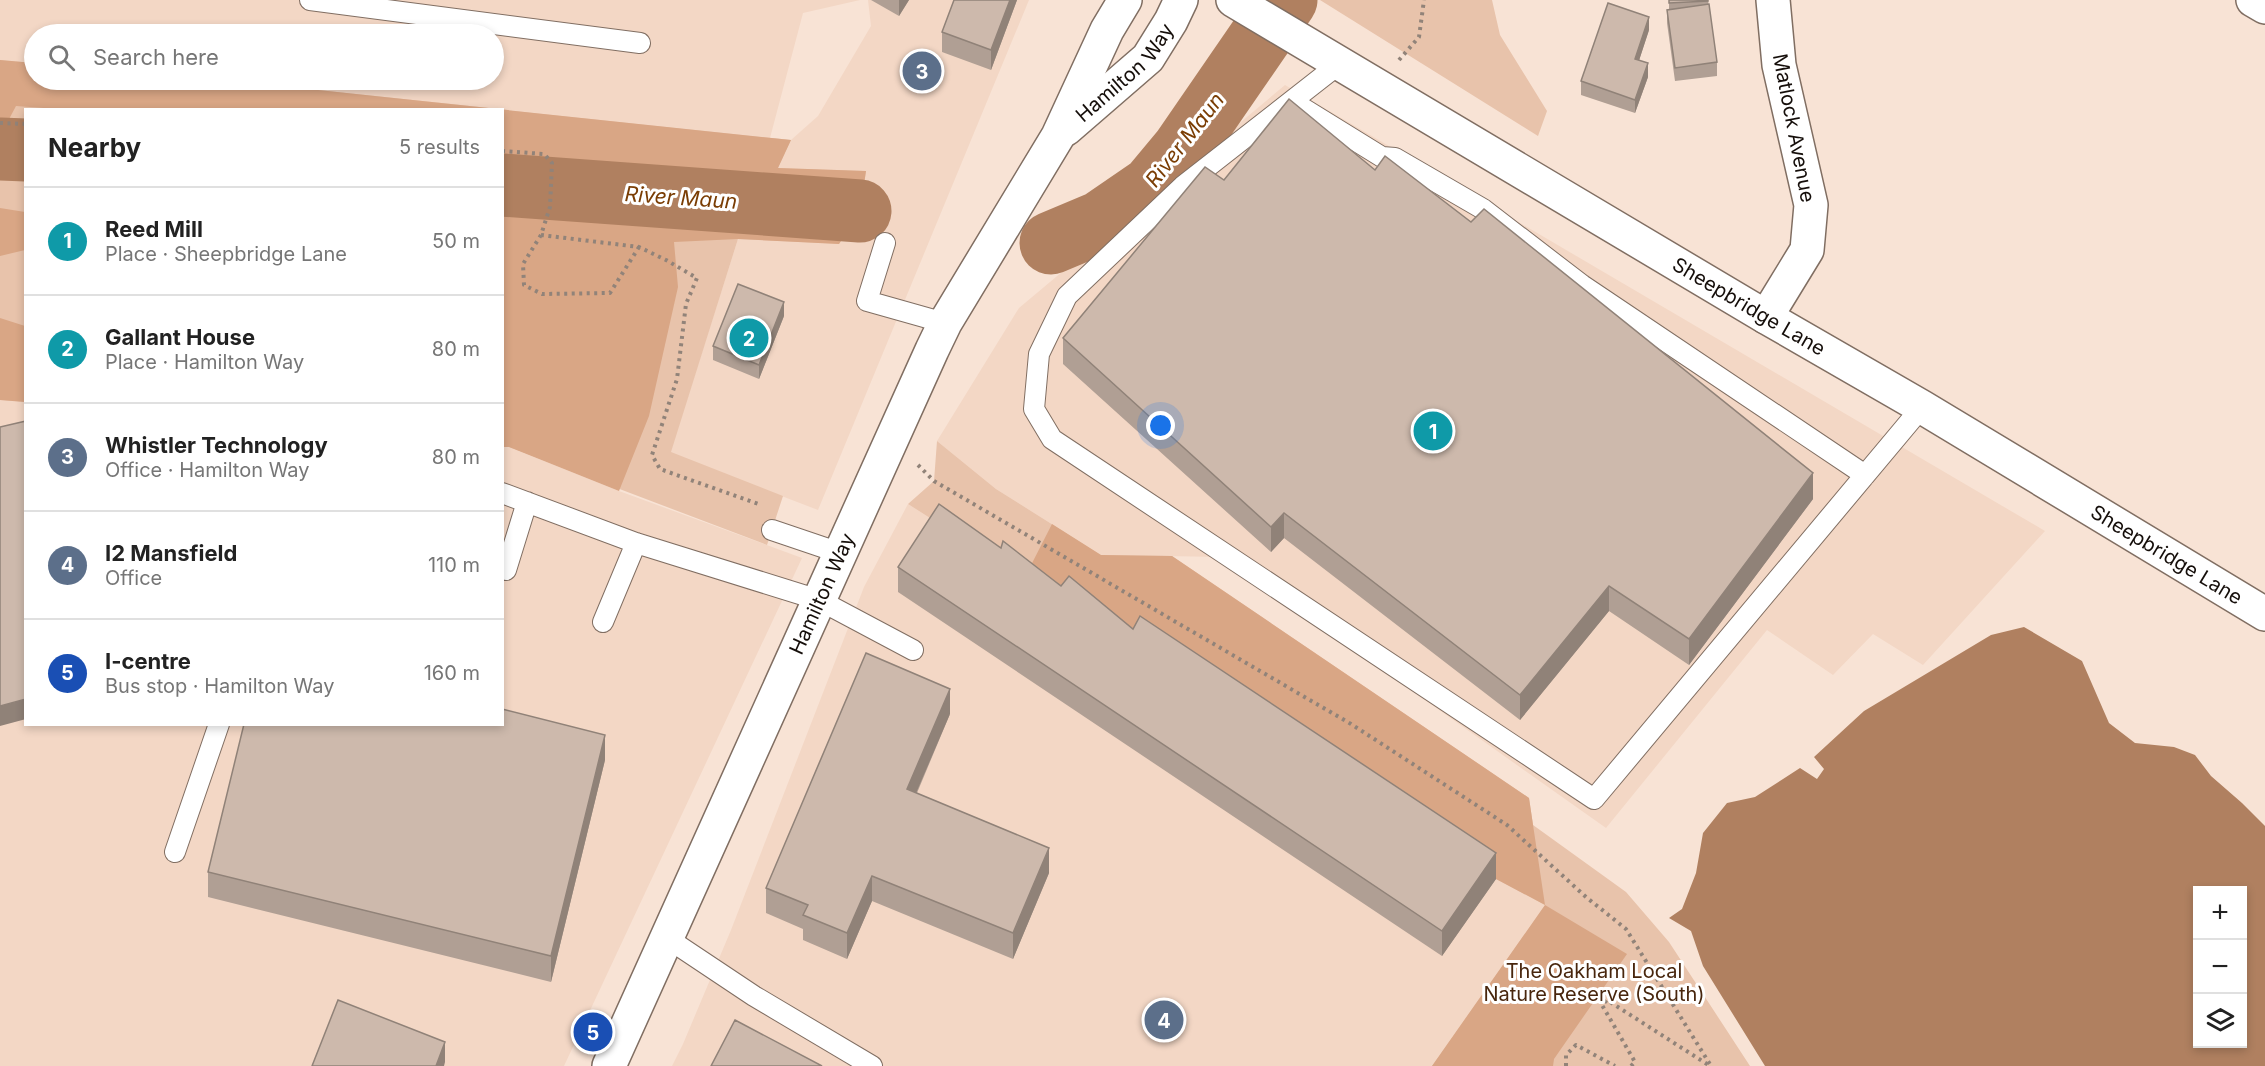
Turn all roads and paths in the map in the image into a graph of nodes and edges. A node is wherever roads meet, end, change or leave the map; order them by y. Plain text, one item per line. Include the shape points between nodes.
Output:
1 (310, 0) edge
2 (1125, 0) edge
3 (1181, 0) edge
4 (1424, 0) edge
5 (1773, 0) edge
6 (2253, 0) edge
7 (335, 1) edge
8 (1239, 4) edge
9 (2265, 7) edge
10 (502, 24) edge
11 (504, 24) edge
12 (640, 43) dead end
13 (1340, 64) junction
14 (1376, 86) junction
15 (1293, 102) junction
16 (0, 123) edge
17 (24, 124) edge
18 (1058, 136) junction
19 (504, 152) edge
20 (541, 235) junction
21 (885, 243) dead end
22 (639, 247) junction
23 (1766, 317) junction
24 (945, 323) junction
25 (1922, 407) junction
26 (892, 440) junction
27 (1865, 475) junction
28 (504, 494) edge
29 (527, 502) junction
30 (767, 507) dead end
31 (772, 530) dead end
32 (636, 543) junction
33 (840, 553) junction
34 (506, 570) dead end
35 (819, 600) junction
36 (2265, 614) edge
37 (603, 622) dead end
38 (913, 650) dead end
39 (218, 726) edge
40 (175, 852) dead end
41 (667, 938) junction
42 (609, 1066) edge
43 (872, 1066) edge
44 (1566, 1066) edge
45 (1615, 1066) edge
46 (1631, 1066) edge
47 (1711, 1066) edge

1 - 7 lane
2 - 18 street, Hamilton Way
3 - 18 street, Hamilton Way via 1148,58
4 - 14 path via 1419,38
5 - 23 street, Matlock Avenue via 1779,65 1811,205 1807,250
6 - 9 street
7 - 10 lane
8 - 13 street, Sheepbridge Lane
11 - 12 lane
13 - 14 street, Sheepbridge Lane
13 - 15 lane
14 - 23 street, Sheepbridge Lane
15 - 27 lane via 1382,157 1395,159 1483,209 1582,285
15 - 27 lane via 1183,186 1067,296 1039,354 1034,409 1052,439 1594,799
16 - 17 path
18 - 24 street, Hamilton Way
19 - 20 path via 544,154 552,163 550,207
20 - 22 path
20 - 22 path via 523,264 524,285 542,294 610,293
21 - 24 lane via 867,301
22 - 30 path via 697,278 686,304 677,380 652,455 660,470
23 - 25 street, Sheepbridge Lane
24 - 26 street, Hamilton Way
25 - 27 lane
25 - 36 street, Sheepbridge Lane
26 - 33 street, Hamilton Way
26 - 47 path via 934,481 1351,724 1508,825 1626,929
28 - 29 lane
29 - 32 lane
29 - 34 lane
31 - 33 lane
32 - 35 lane
32 - 37 lane
33 - 35 street, Hamilton Way
35 - 38 lane
35 - 41 street, Hamilton Way
39 - 40 lane
41 - 42 street, Hamilton Way
41 - 43 lane via 754,996
44 - 45 path via 1566,1055 1576,1045
46 - 47 path via 1635,1062 1602,1005 1607,1000

